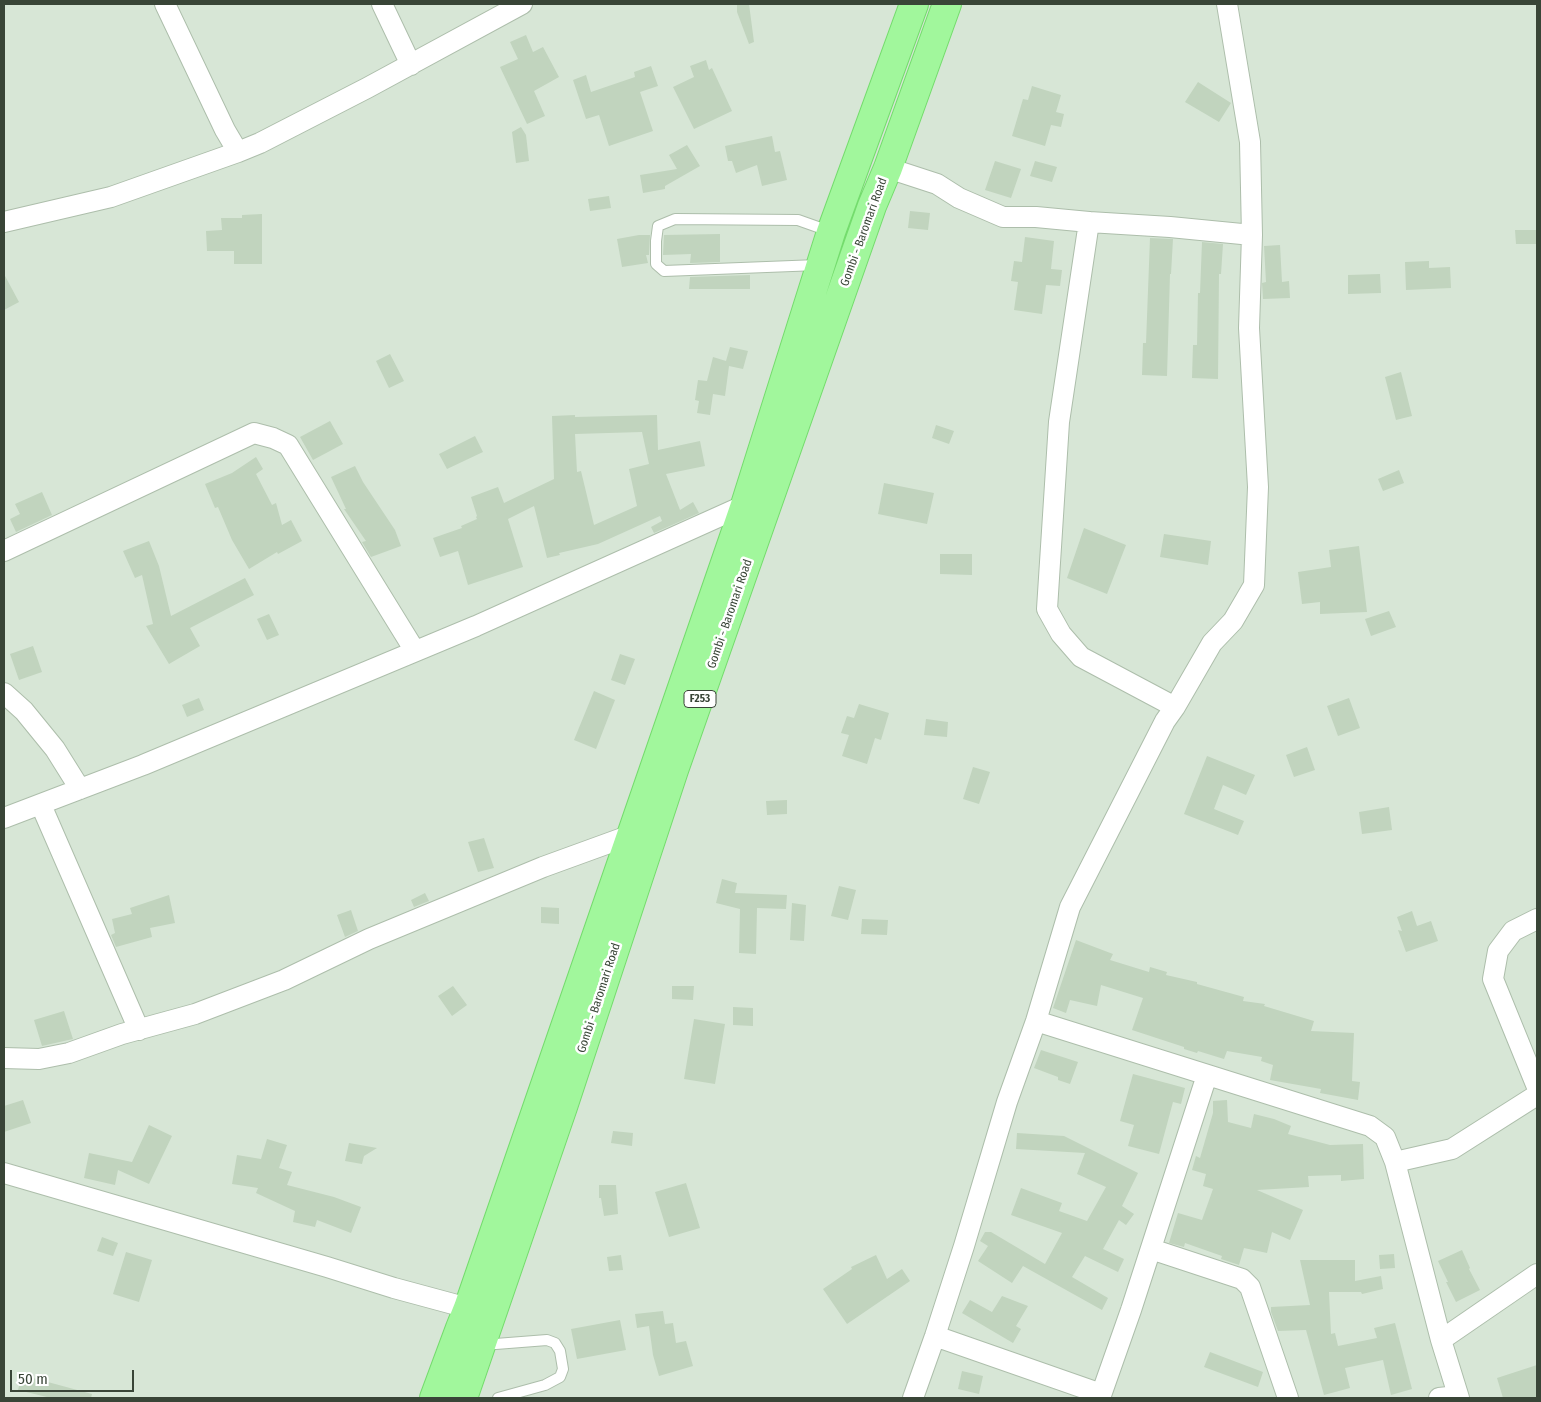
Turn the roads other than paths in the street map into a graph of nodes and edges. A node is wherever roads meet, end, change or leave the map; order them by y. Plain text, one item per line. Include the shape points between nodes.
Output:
1 (165, 4) edge
2 (382, 4) edge
3 (522, 4) edge
4 (914, 4) edge
5 (947, 4) edge
6 (1228, 4) edge
7 (411, 65) junction
8 (238, 152) junction
9 (888, 168) junction
10 (4, 222) edge
11 (1089, 222) junction
12 (831, 232) junction
13 (1252, 236) junction
14 (822, 265) junction
15 (745, 505) junction
16 (4, 551) edge
17 (415, 651) junction
18 (4, 693) edge
19 (1175, 706) junction
20 (665, 767) junction
21 (80, 789) junction
22 (41, 805) junction
23 (4, 818) edge
24 (631, 835) junction
25 (1537, 919) edge
26 (1036, 1021) junction
27 (140, 1030) junction
28 (4, 1058) edge
29 (1208, 1075) junction
30 (1537, 1087) edge
31 (1537, 1095) edge
32 (1395, 1162) junction
33 (4, 1172) edge
34 (1151, 1249) junction
35 (1537, 1274) edge
36 (468, 1308) junction
37 (935, 1336) junction
38 (1442, 1340) junction
39 (482, 1345) junction
40 (1100, 1396) edge
41 (434, 1398) edge
42 (463, 1398) edge
43 (498, 1398) edge
44 (913, 1398) edge
45 (1288, 1398) edge
46 (1452, 1398) edge

1 - 8 street
2 - 7 street
3 - 7 street
4 - 12 main road, Gombi - Baromari Road / F253
5 - 9 main road, Gombi - Baromari Road / F253
6 - 13 street via 1250,142
7 - 8 street via 260,144
8 - 10 street via 111,197
9 - 11 street via 937,184 959,198 1003,217
9 - 20 main road, Gombi - Baromari Road / F253
11 - 13 street
11 - 19 street via 1059,422 1047,609 1061,634 1081,657
12 - 14 main road, Gombi - Baromari Road / F253
12 - 14 lane via 798,220 675,218 658,226 656,264 664,272
13 - 19 street via 1249,328 1258,487 1254,584 1233,620 1212,644
14 - 15 main road, Gombi - Baromari Road / F253
15 - 17 street
15 - 20 main road, Gombi - Baromari Road / F253
16 - 17 street via 254,433 288,445
17 - 21 street
18 - 21 street via 24,711 55,749
19 - 26 street via 1070,906
20 - 24 main road, Gombi - Baromari Road / F253
20 - 39 main road, Gombi - Baromari Road / F253 via 563,1107
21 - 22 street
22 - 23 street
22 - 27 street
24 - 27 street via 543,867 370,939 284,980 195,1014
24 - 36 main road, Gombi - Baromari Road / F253
25 - 30 street via 1513,931 1498,951 1492,979
26 - 29 street
26 - 37 street via 1007,1102
27 - 28 street via 69,1053 39,1059
29 - 32 street via 1370,1126 1385,1137
29 - 34 street
31 - 32 street via 1452,1149
32 - 38 street
33 - 36 street
34 - 40 street
34 - 45 street via 1242,1279 1250,1287
35 - 38 street
36 - 41 main road, Gombi - Baromari Road / F253
37 - 40 street
37 - 44 street
38 - 46 street
39 - 42 main road, Gombi - Baromari Road / F253
39 - 43 lane via 548,1340 555,1343 560,1351 563,1369 560,1377 545,1385

